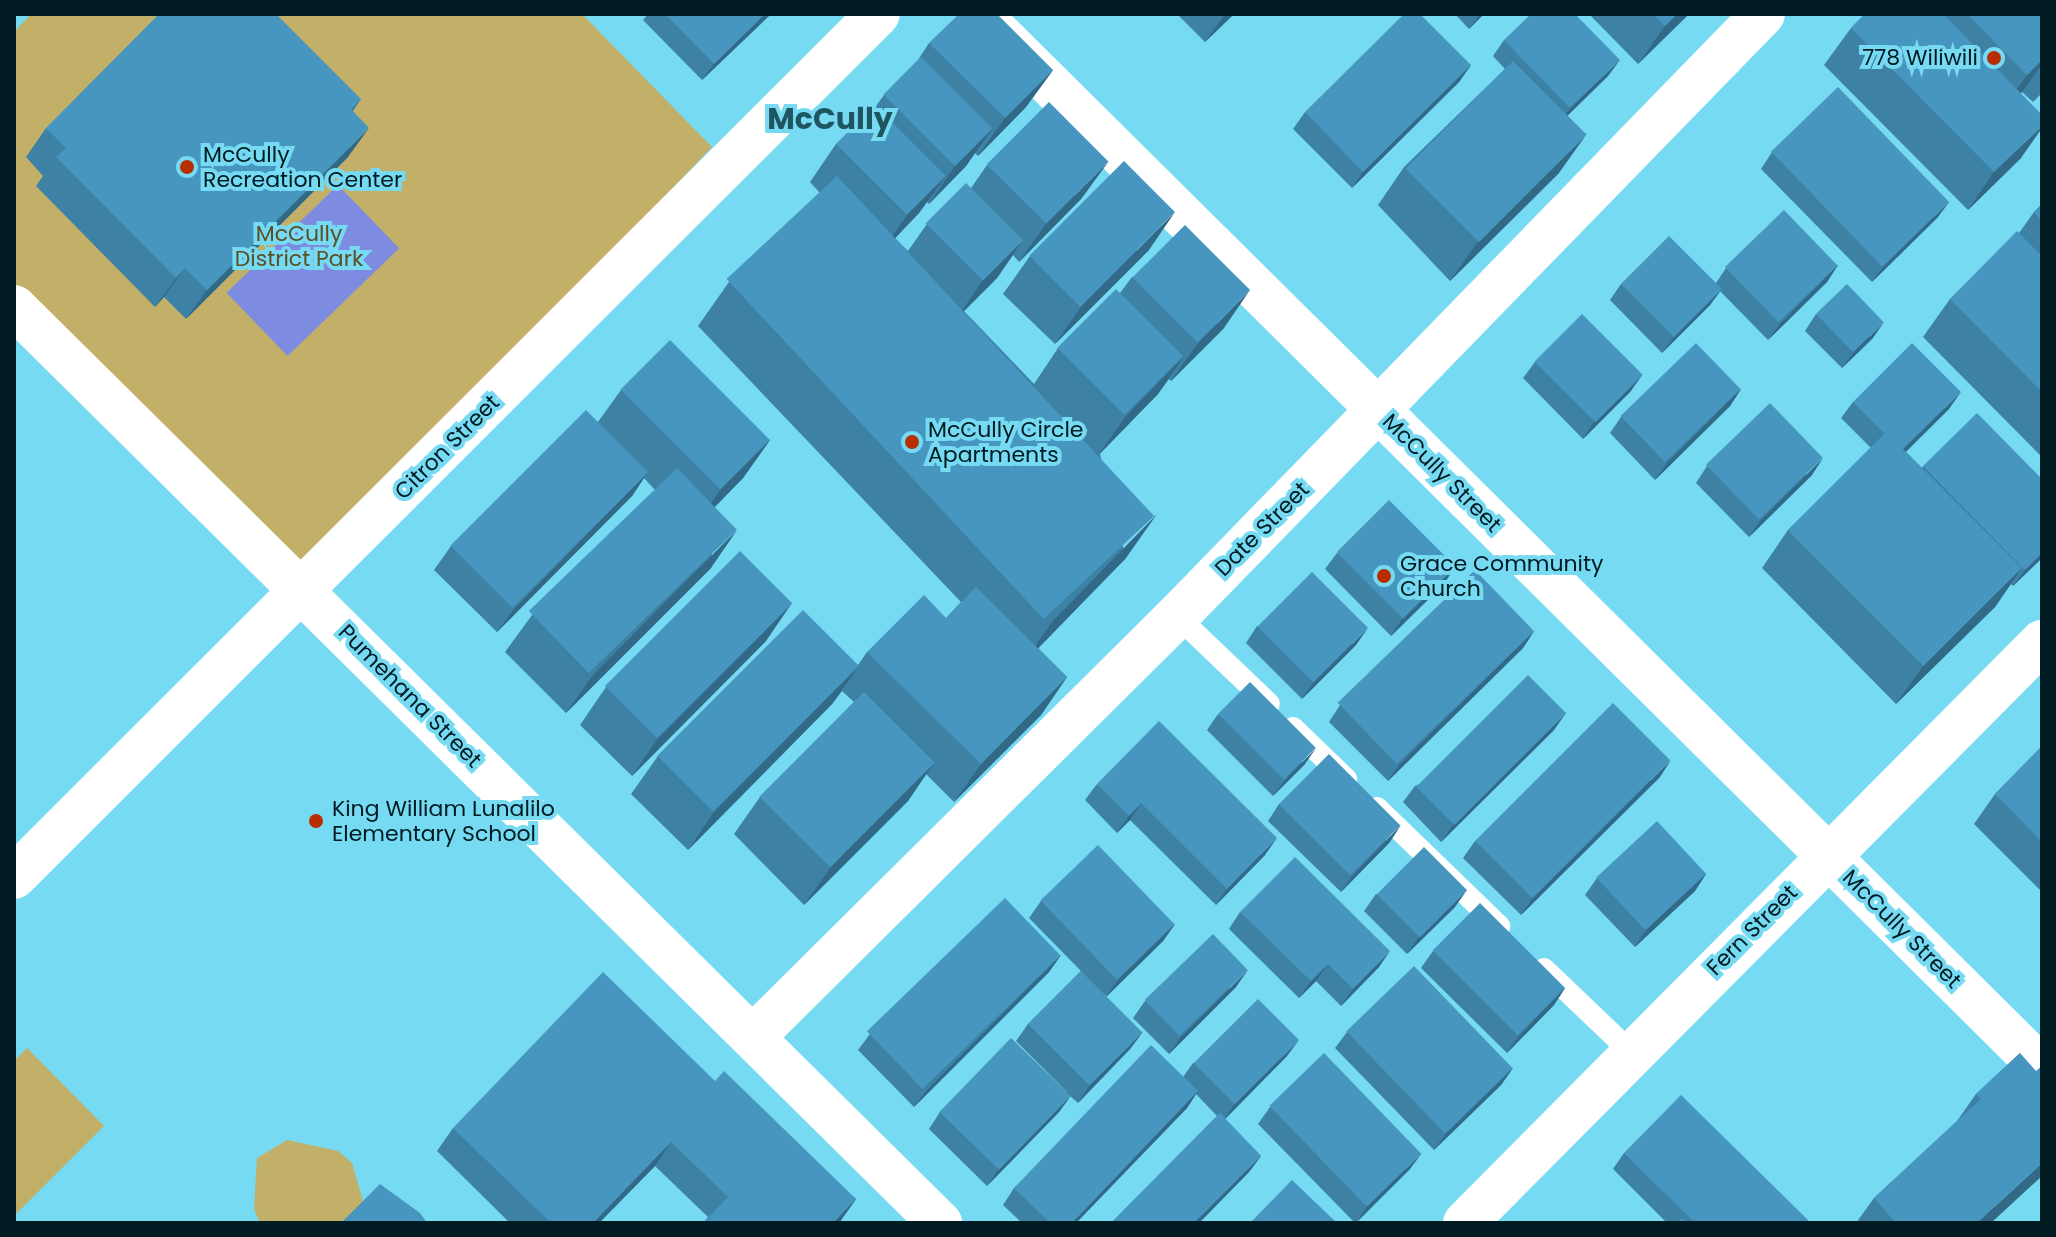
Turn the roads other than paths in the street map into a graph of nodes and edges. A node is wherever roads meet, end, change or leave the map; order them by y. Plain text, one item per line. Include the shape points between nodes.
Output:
1 (878, 14) edge
2 (979, 14) edge
3 (1763, 14) edge
4 (14, 307) edge
5 (1379, 411) junction
6 (304, 591) junction
7 (1177, 616) junction
8 (2042, 642) edge
9 (1827, 854) junction
10 (14, 877) edge
11 (754, 1036) junction
12 (1631, 1052) junction
13 (2042, 1068) edge
14 (940, 1223) edge
15 (1465, 1223) edge

1 - 6 street, Citron Street
2 - 5 street, McCully Street
3 - 5 street, Date Street
4 - 6 street, Pumehana Street
5 - 7 street, Date Street
5 - 9 street, McCully Street
6 - 10 street, Citron Street
6 - 11 street, Pumehana Street
7 - 11 street, Date Street
7 - 12 lane
8 - 9 street, Fern Street
9 - 12 street, Fern Street
9 - 13 street, McCully Street
11 - 14 street, Pumehana Street
12 - 15 street, Fern Street

